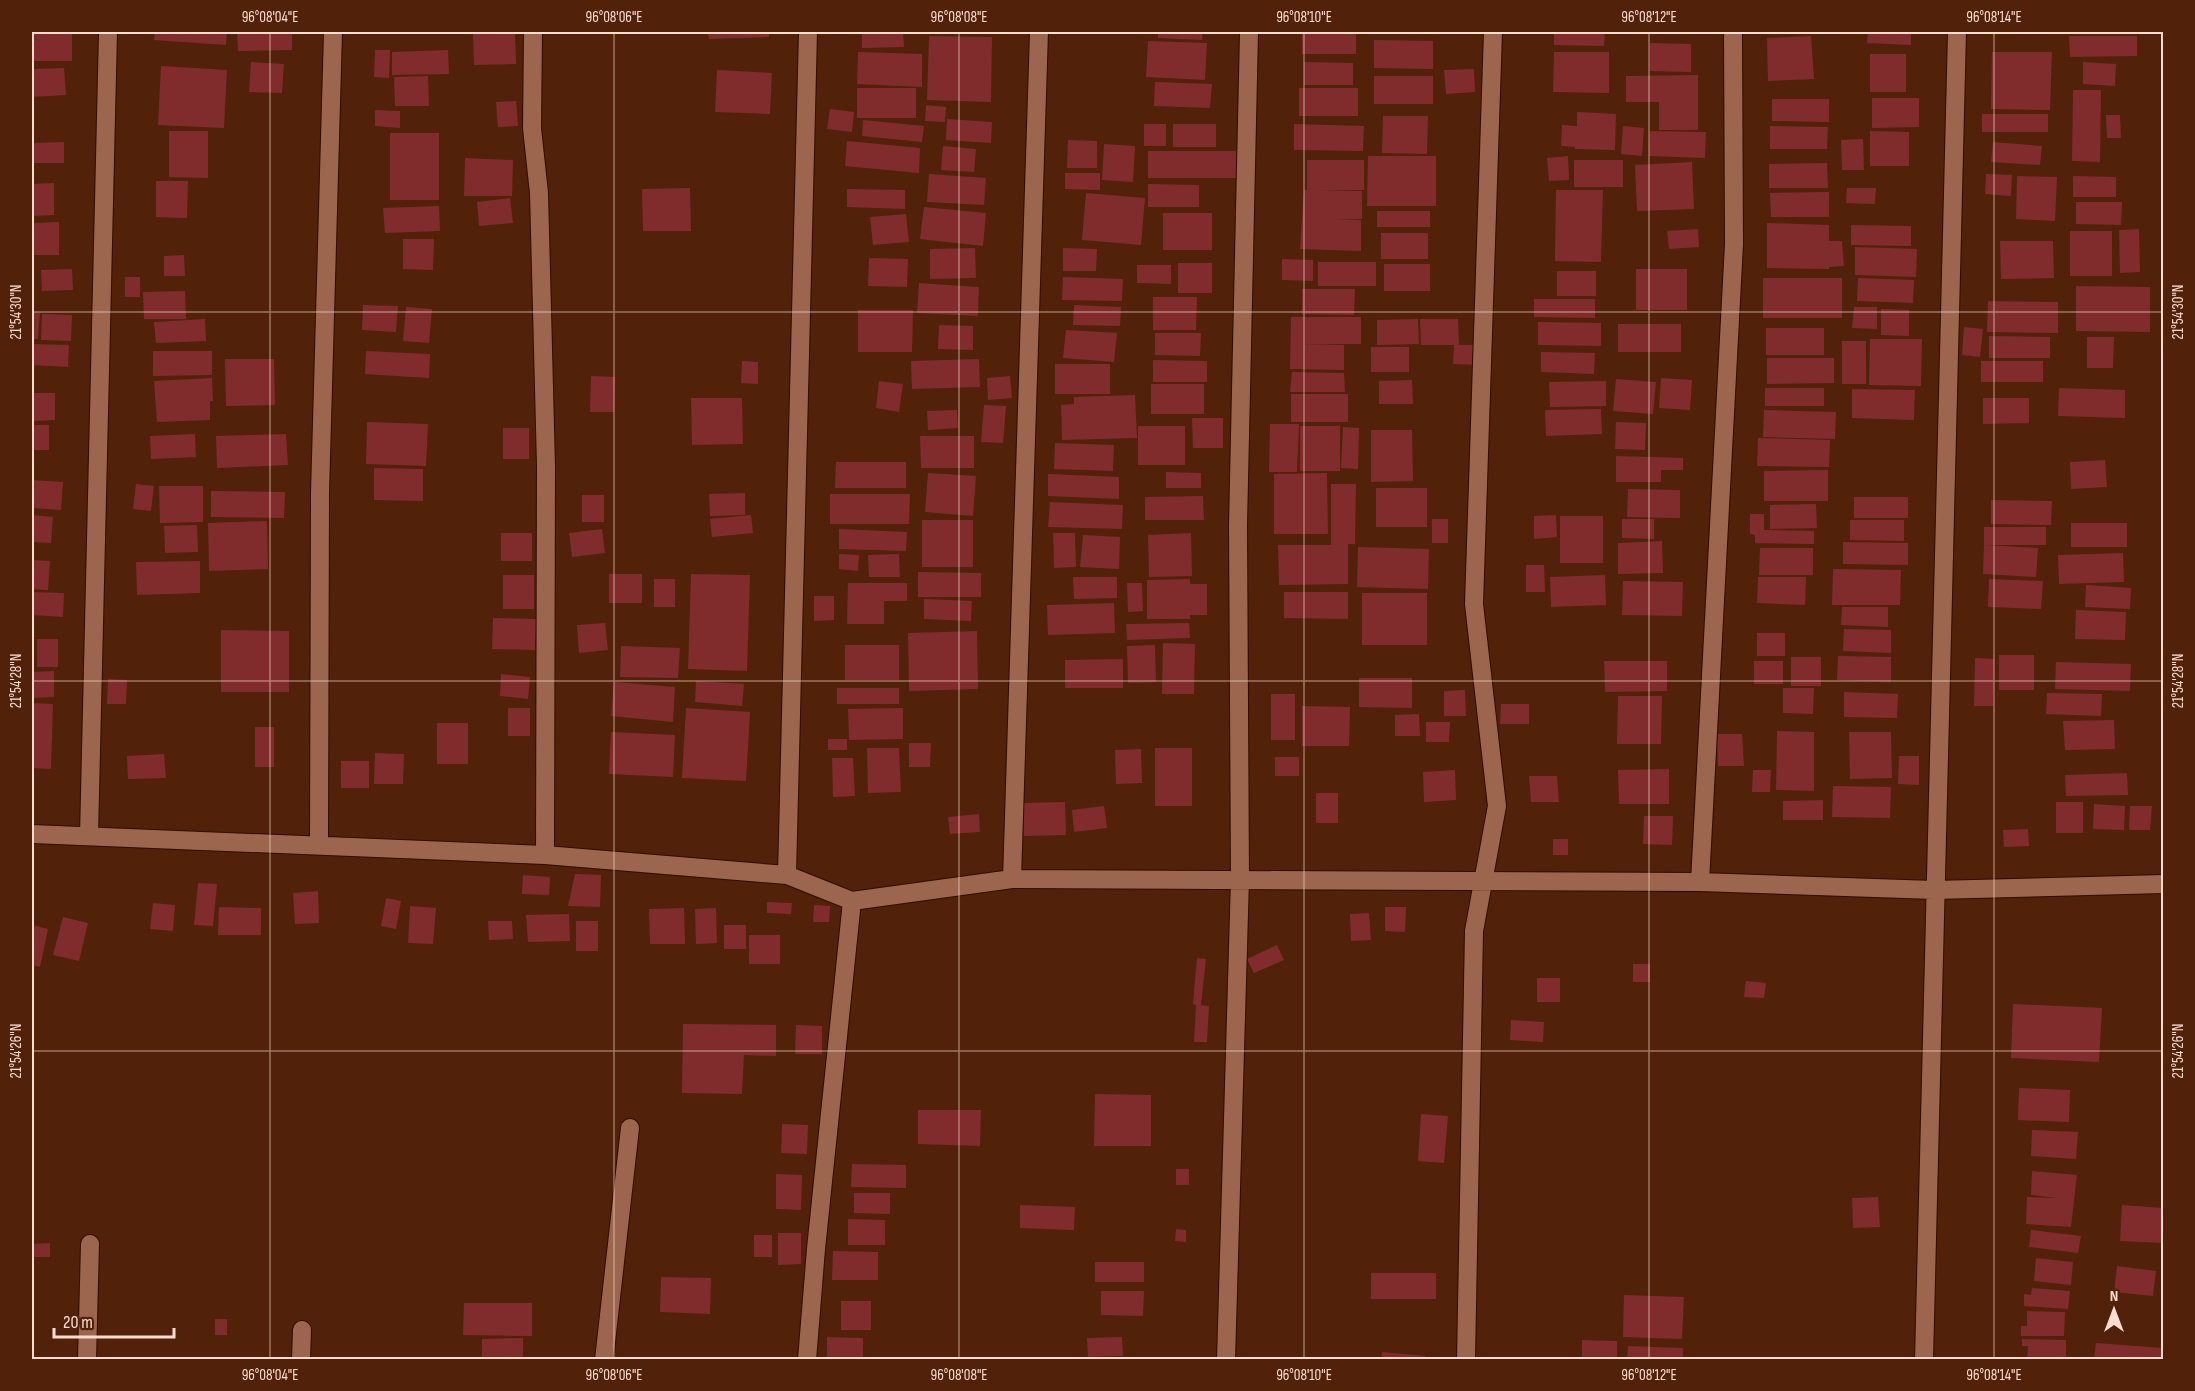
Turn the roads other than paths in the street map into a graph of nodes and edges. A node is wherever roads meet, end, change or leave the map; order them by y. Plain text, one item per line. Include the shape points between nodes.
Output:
1 (108, 32) edge
2 (333, 32) edge
3 (533, 32) edge
4 (808, 32) edge
5 (1039, 32) edge
6 (1249, 32) edge
7 (1493, 32) edge
8 (1733, 32) edge
9 (1956, 32) edge
10 (32, 834) edge
11 (89, 836) junction
12 (319, 846) junction
13 (545, 855) junction
14 (787, 875) junction
15 (1012, 879) junction
16 (1240, 879) junction
17 (1484, 881) junction
18 (1700, 882) junction
19 (2163, 884) edge
20 (1934, 890) junction
21 (852, 901) junction
22 (630, 1128) dead end
23 (90, 1244) dead end
24 (302, 1330) dead end
25 (87, 1359) edge
26 (301, 1359) edge
27 (604, 1359) edge
28 (807, 1359) edge
29 (1226, 1359) edge
30 (1466, 1359) edge
31 (1924, 1359) edge

1 - 11 street
2 - 12 street via 320,493
3 - 13 street via 532,128 539,204 546,466
4 - 14 street
5 - 15 street
6 - 16 street via 1238,525
7 - 17 street via 1474,604 1497,806
8 - 18 street via 1734,244
9 - 20 street
10 - 11 street
11 - 12 street
12 - 13 street
13 - 14 street
14 - 21 street
15 - 16 street
15 - 21 street
16 - 17 street
16 - 29 street
17 - 18 street
17 - 30 street via 1474,931
18 - 20 street
19 - 20 street
20 - 31 street
21 - 28 street
22 - 27 street
23 - 25 street
24 - 26 street

